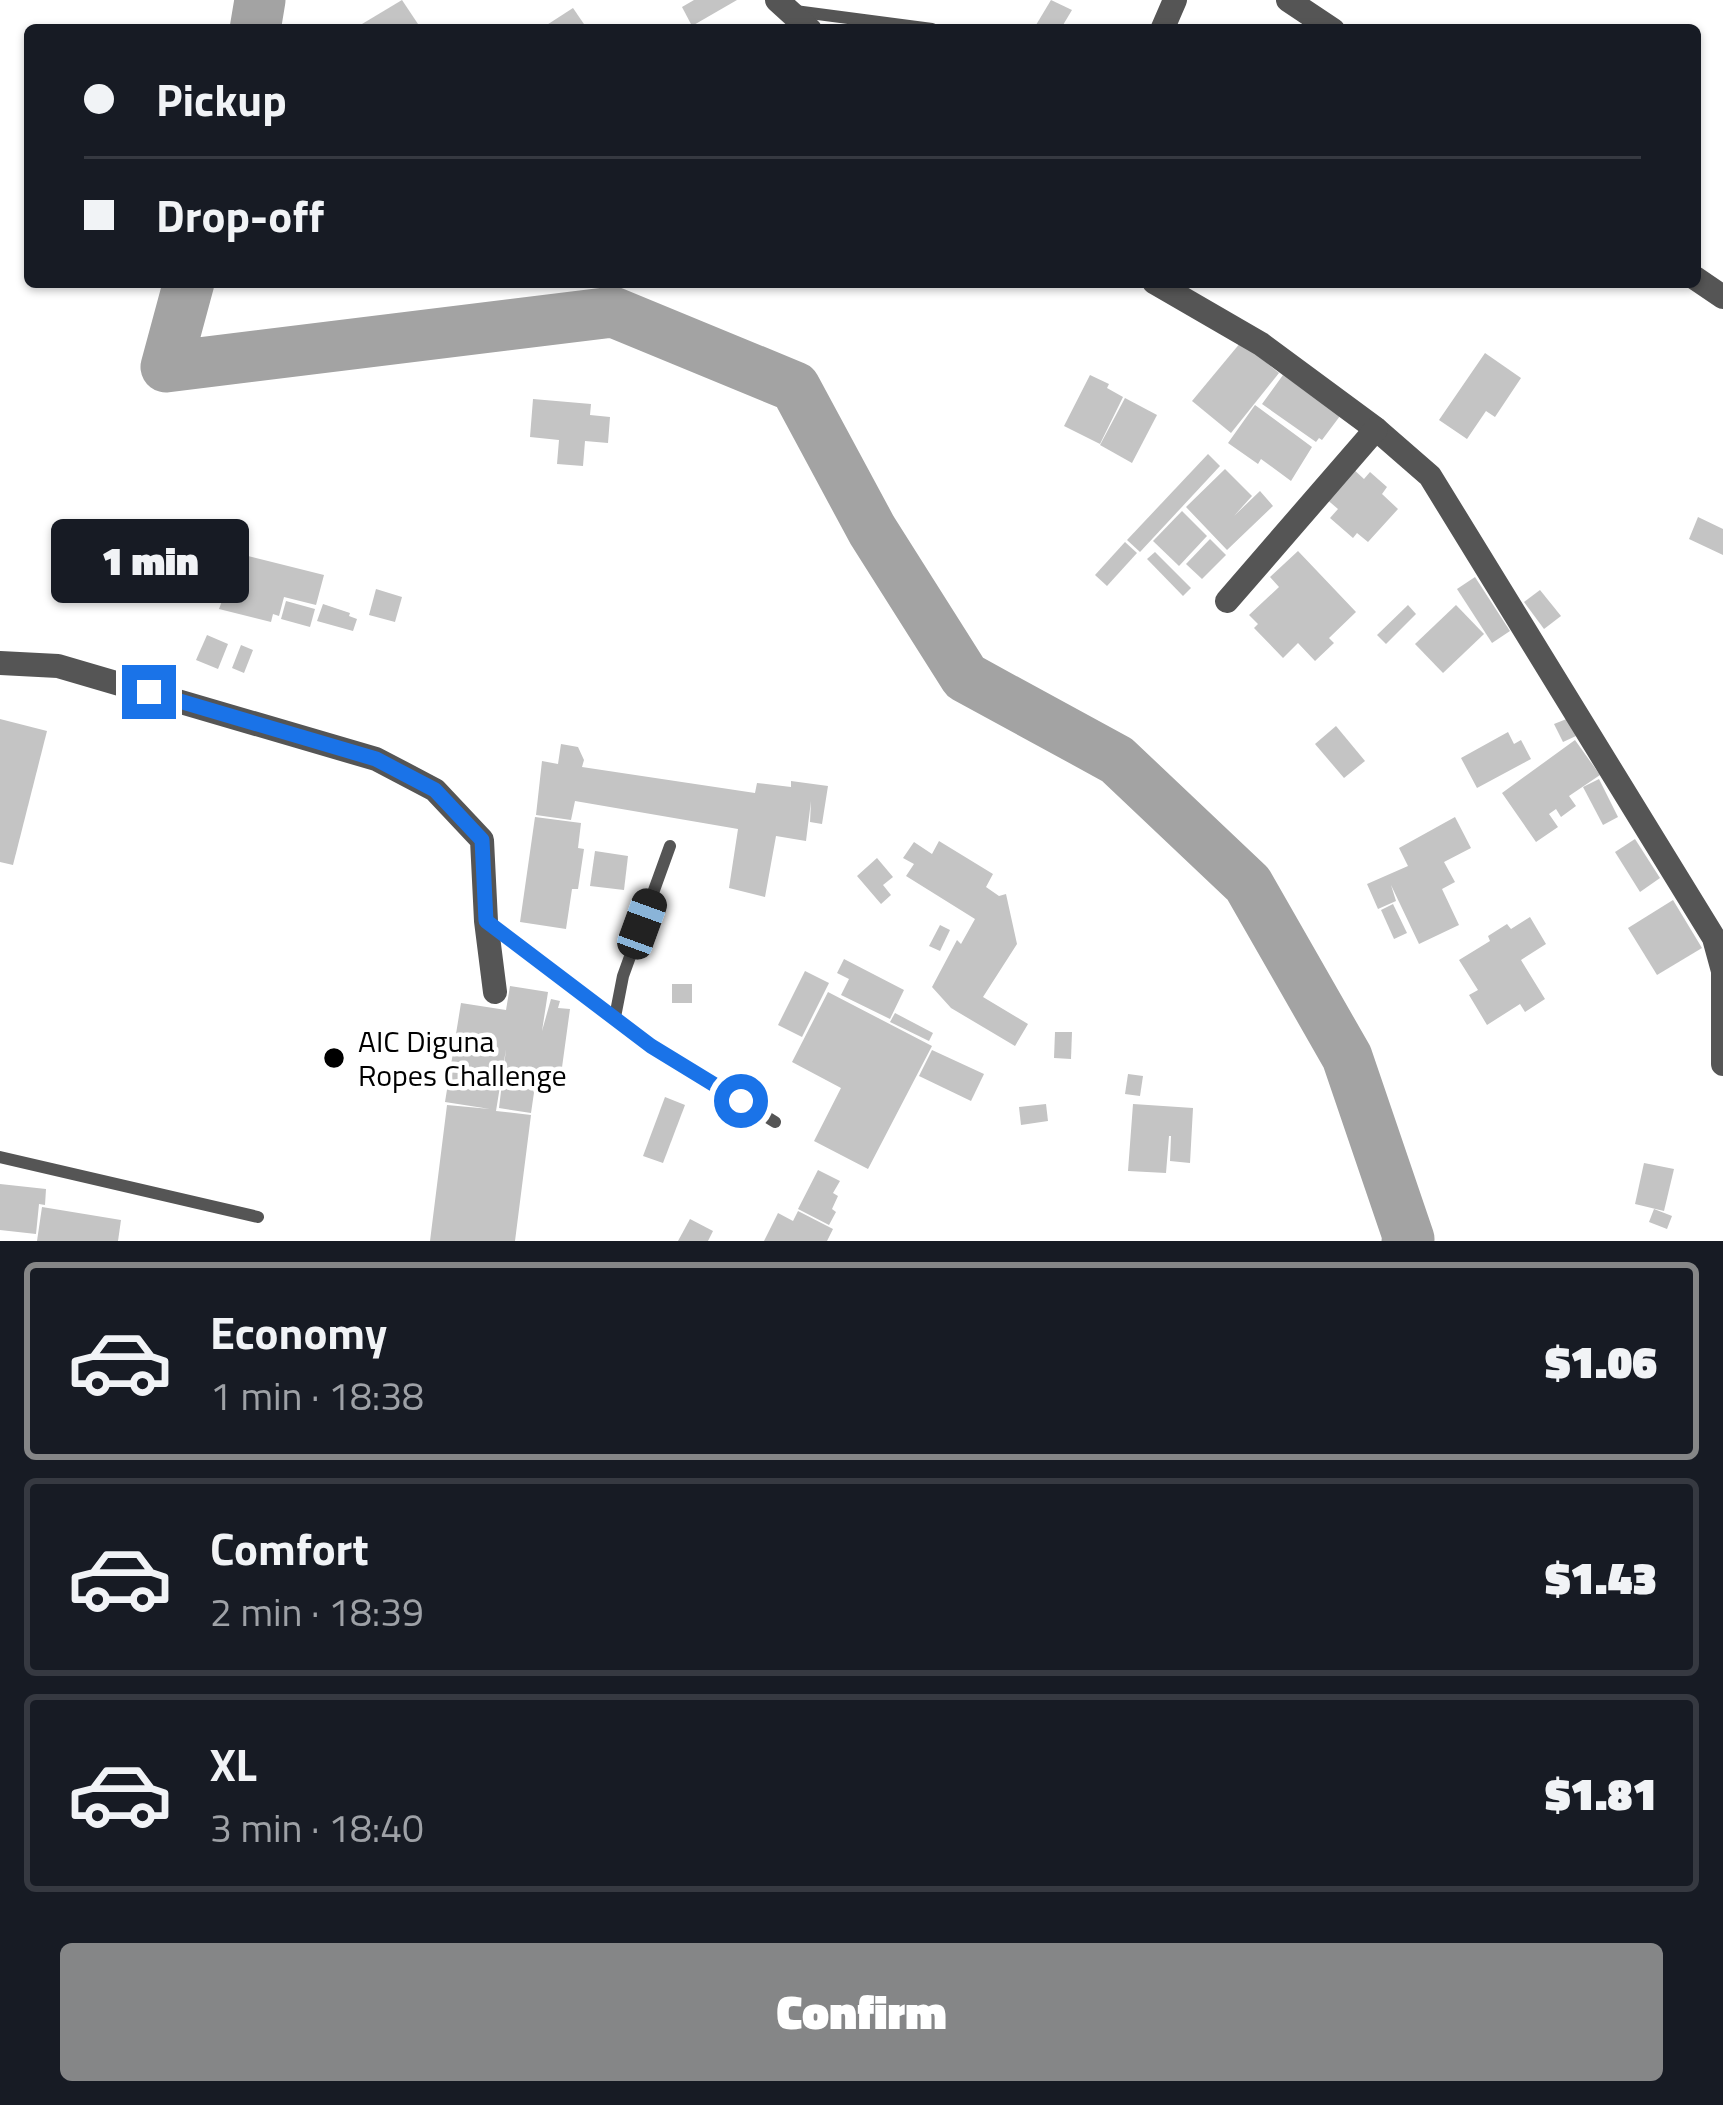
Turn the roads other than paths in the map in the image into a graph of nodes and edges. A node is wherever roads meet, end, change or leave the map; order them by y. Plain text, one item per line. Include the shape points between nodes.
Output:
1 (1288, 0) edge
2 (782, 5) edge
3 (906, 24) edge
4 (1324, 24) edge
5 (1164, 288) edge
6 (1376, 429) junction
7 (1228, 601) dead end
8 (0, 663) edge
9 (670, 846) dead end
10 (486, 921) junction
11 (495, 992) dead end
12 (615, 1017) junction
13 (1723, 1064) edge
14 (775, 1123) dead end
15 (0, 1157) edge
16 (258, 1217) dead end

1 - 4 street
2 - 3 lane
5 - 6 street via 1261,344
6 - 7 street
6 - 13 street via 1430,476 1714,938 1723,971
8 - 10 street via 58,666 376,759 435,790 482,840
9 - 12 lane
10 - 11 street
10 - 12 lane
12 - 14 lane
15 - 16 lane

